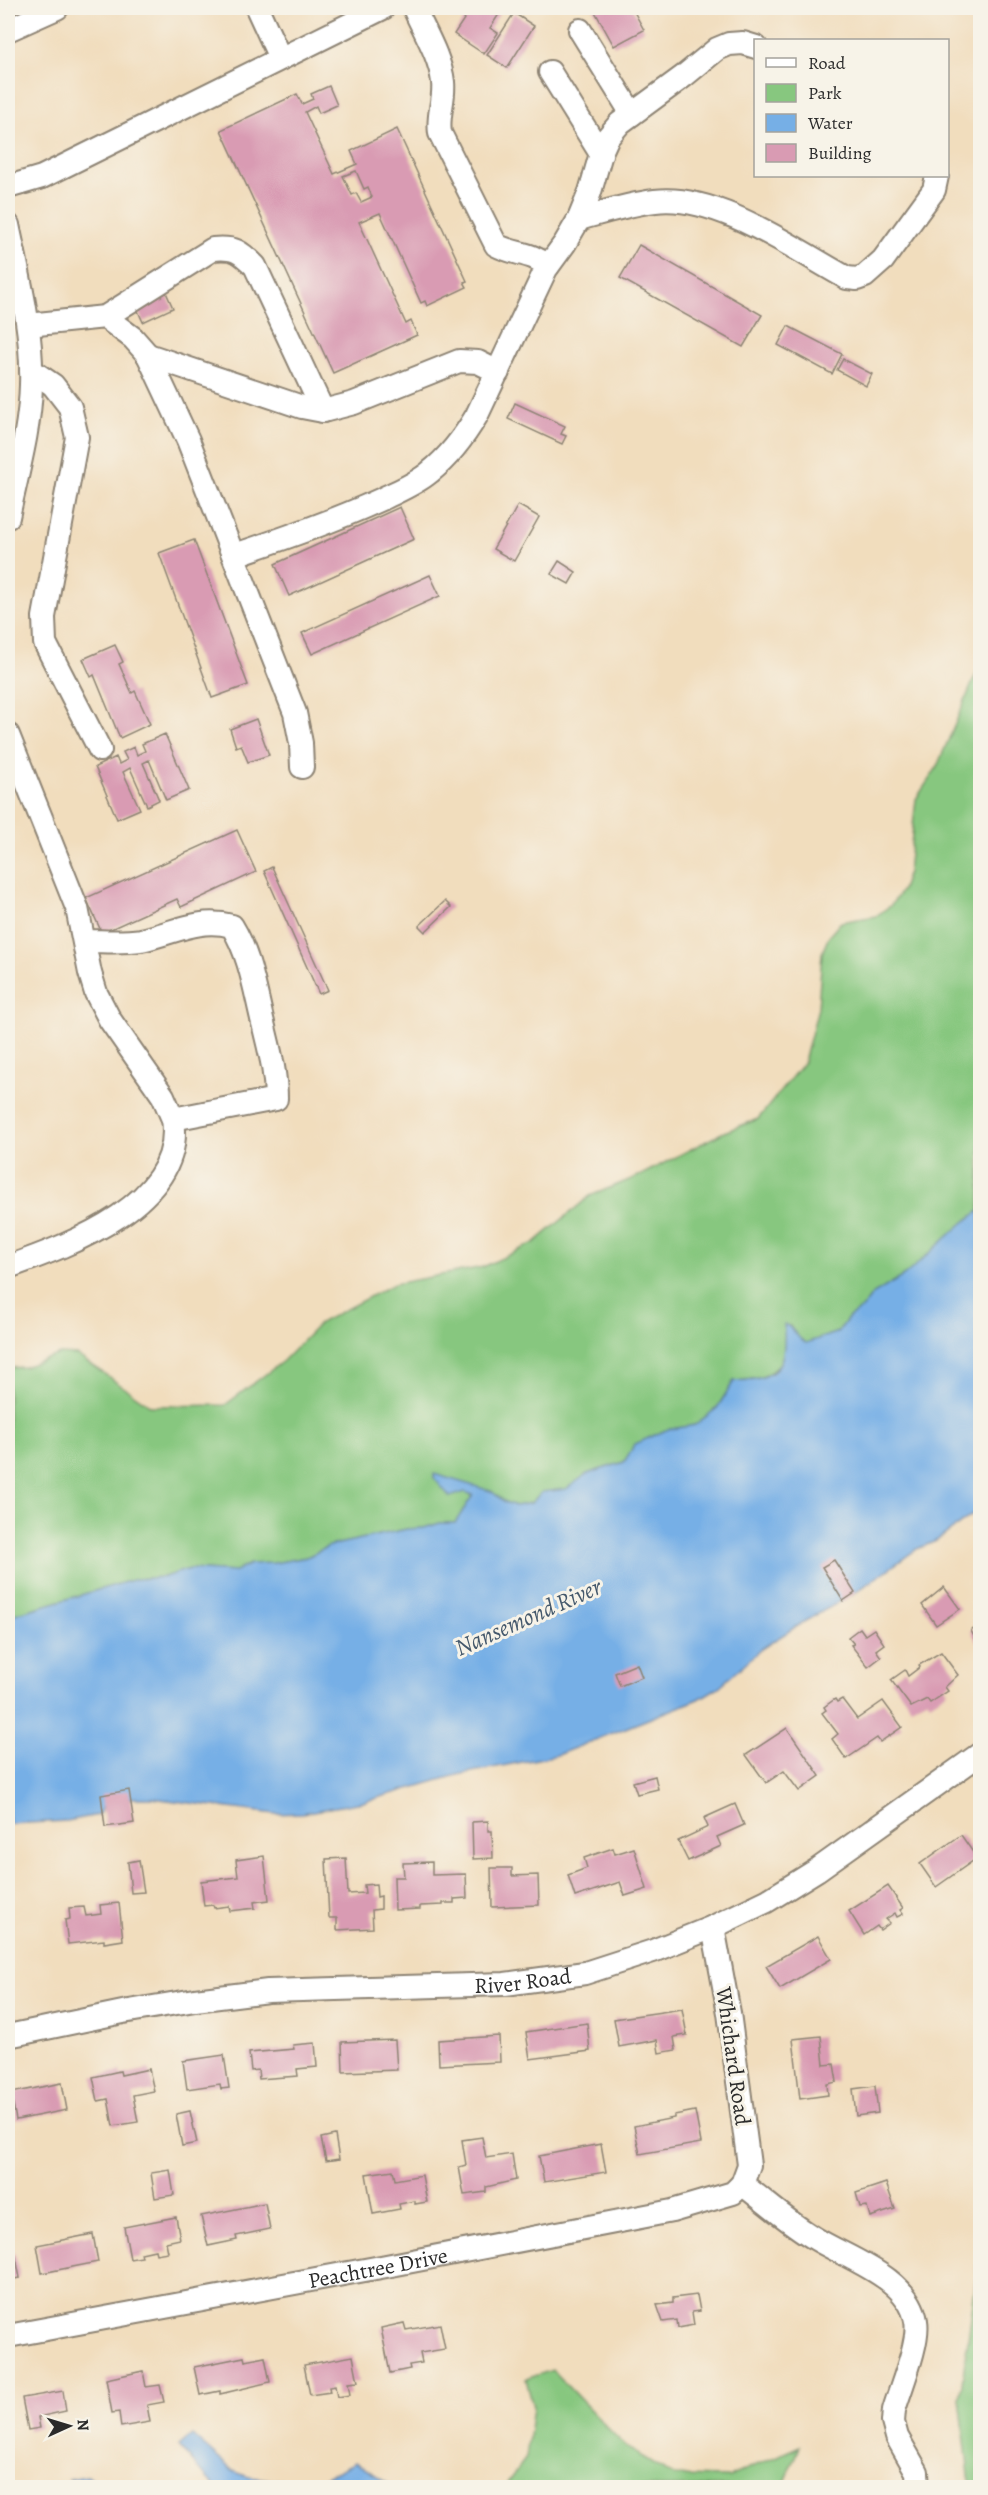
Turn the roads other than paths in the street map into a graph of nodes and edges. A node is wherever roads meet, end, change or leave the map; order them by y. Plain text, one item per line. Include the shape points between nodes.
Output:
1 (57, 8) edge
2 (257, 8) edge
3 (383, 8) edge
4 (414, 8) edge
5 (8, 30) edge
6 (580, 30) dead end
7 (754, 46) edge
8 (280, 58) junction
9 (550, 72) dead end
10 (632, 114) junction
11 (601, 154) junction
12 (937, 177) edge
13 (8, 187) edge
14 (579, 219) junction
15 (8, 225) edge
16 (548, 266) junction
17 (105, 317) junction
18 (28, 325) junction
19 (148, 355) junction
20 (31, 370) junction
21 (498, 372) junction
22 (324, 411) junction
23 (8, 517) edge
24 (235, 555) junction
25 (8, 735) edge
26 (100, 750) dead end
27 (302, 767) dead end
28 (84, 940) junction
29 (173, 1119) junction
30 (8, 1266) edge
31 (981, 1754) edge
32 (712, 1927) junction
33 (8, 2036) edge
34 (742, 2184) junction
35 (8, 2336) edge
36 (918, 2487) edge

1 - 5 street
2 - 8 street
3 - 8 street
4 - 16 street via 440,69 440,133 496,244 509,252 538,257
6 - 10 street
7 - 10 street via 729,44 717,49
8 - 13 street via 42,177
9 - 11 street
10 - 11 street via 608,137
11 - 14 street
12 - 14 street via 934,190 883,260 857,279 847,278 725,211 701,204 656,201
14 - 16 street
15 - 18 street
16 - 21 street
17 - 18 street
17 - 19 street via 134,338
17 - 22 street via 213,249 230,248 255,266
18 - 20 street
19 - 22 street
19 - 24 street
20 - 23 street
20 - 26 street via 53,385 70,407 77,437 44,617 45,643
21 - 22 street via 478,362 459,361
21 - 24 street via 466,434 429,473 359,509
24 - 27 street via 295,712
25 - 28 street via 77,908
28 - 29 street via 96,993 163,1096
28 - 29 street via 141,939 205,922 232,926 242,942 276,1072 276,1099
29 - 30 street via 172,1152 142,1198 83,1236
31 - 32 street, River Road via 817,1869 767,1901
32 - 33 street, River Road via 653,1951 585,1973 555,1978 505,1984 258,1993 123,2012
32 - 34 street, Whichard Road via 729,2013 749,2166
34 - 35 street, Peachtree Drive via 724,2197 672,2211
34 - 36 street via 816,2239 881,2276 912,2306 916,2338 893,2422 917,2472

